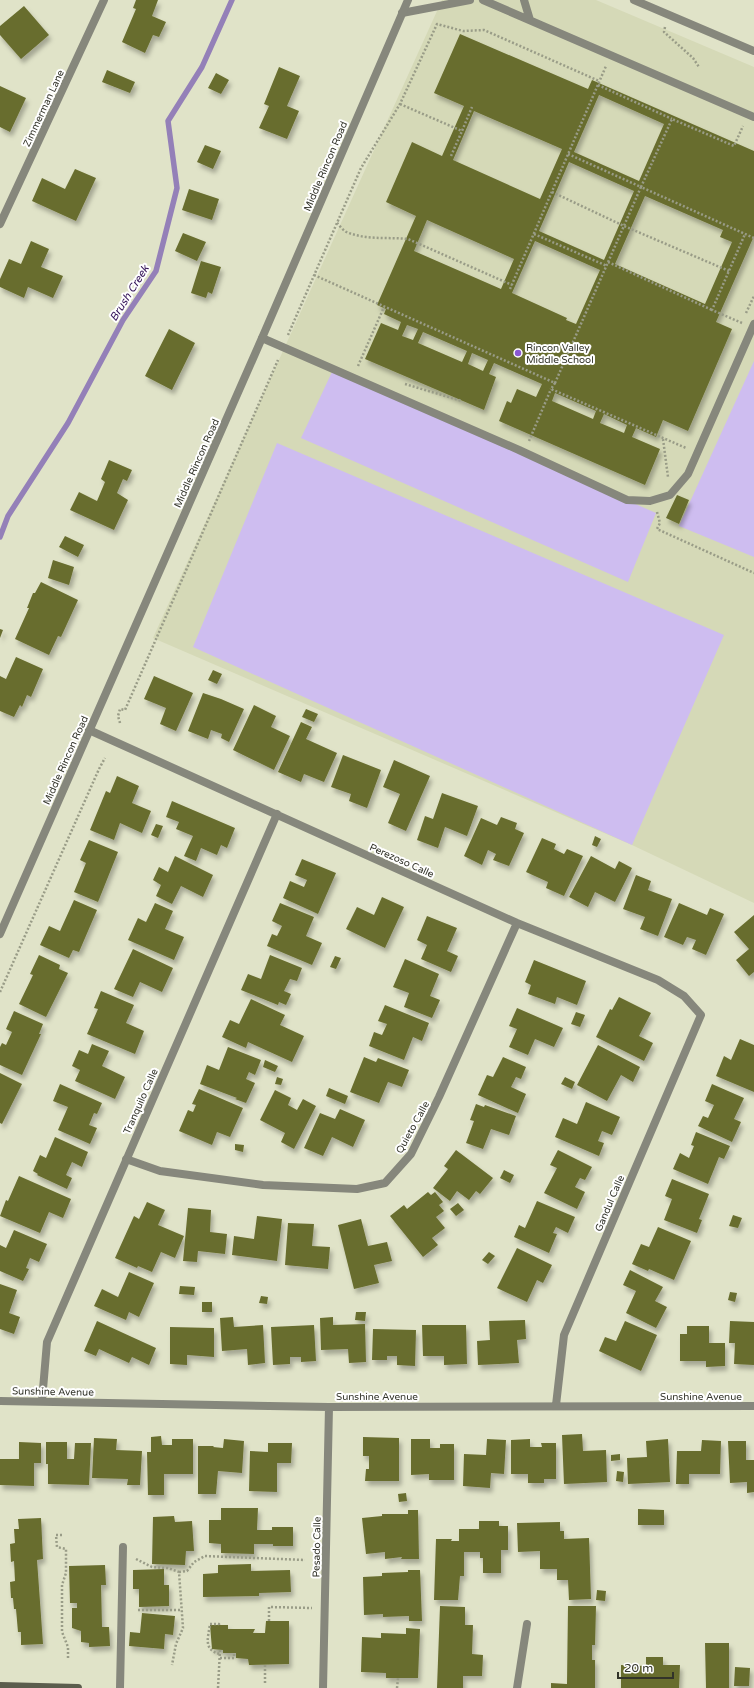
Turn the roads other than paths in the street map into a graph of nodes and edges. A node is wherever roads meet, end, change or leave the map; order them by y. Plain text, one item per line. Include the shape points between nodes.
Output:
1 (104, 0) edge
2 (408, 0) edge
3 (470, 0) edge
4 (483, 0) edge
5 (524, 0) edge
6 (634, 0) edge
7 (402, 13) junction
8 (530, 20) junction
9 (754, 51) edge
10 (754, 117) edge
11 (0, 224) edge
12 (754, 324) edge
13 (262, 338) junction
14 (89, 730) junction
15 (277, 814) junction
16 (517, 923) junction
17 (0, 934) edge
18 (701, 1015) joint
19 (126, 1160) junction
20 (0, 1401) edge
21 (42, 1401) junction
22 (556, 1405) junction
23 (328, 1406) junction
24 (754, 1406) edge
25 (123, 1547) road end
26 (527, 1624) dead end
27 (0, 1686) edge
28 (78, 1688) edge
29 (120, 1688) edge
30 (323, 1688) edge
31 (517, 1688) edge

1 - 11 street, Zimmerman Lane
2 - 7 street, Middle Rincon Road
3 - 7 street
4 - 8 street
5 - 8 street
6 - 9 street
7 - 13 street, Middle Rincon Road
8 - 10 street
12 - 13 street via 688,474 670,495 654,499 627,500
13 - 14 street, Middle Rincon Road
14 - 15 street, Perezoso Calle
14 - 17 street, Middle Rincon Road
15 - 16 street, Perezoso Calle
15 - 19 street, Tranquilo Calle
16 - 18 street, Perezoso Calle via 658,980 684,996
16 - 19 street, Quieto Calle via 411,1154 386,1183 358,1189 262,1186 160,1171
18 - 22 street, Gandul Calle via 564,1335
19 - 21 street, Tranquilo Calle via 46,1342
20 - 21 street, Sunshine Avenue
21 - 23 street, Sunshine Avenue
22 - 23 street, Sunshine Avenue
22 - 24 street, Sunshine Avenue
23 - 30 street, Pesado Calle
25 - 29 street
26 - 31 street
27 - 28 main road

